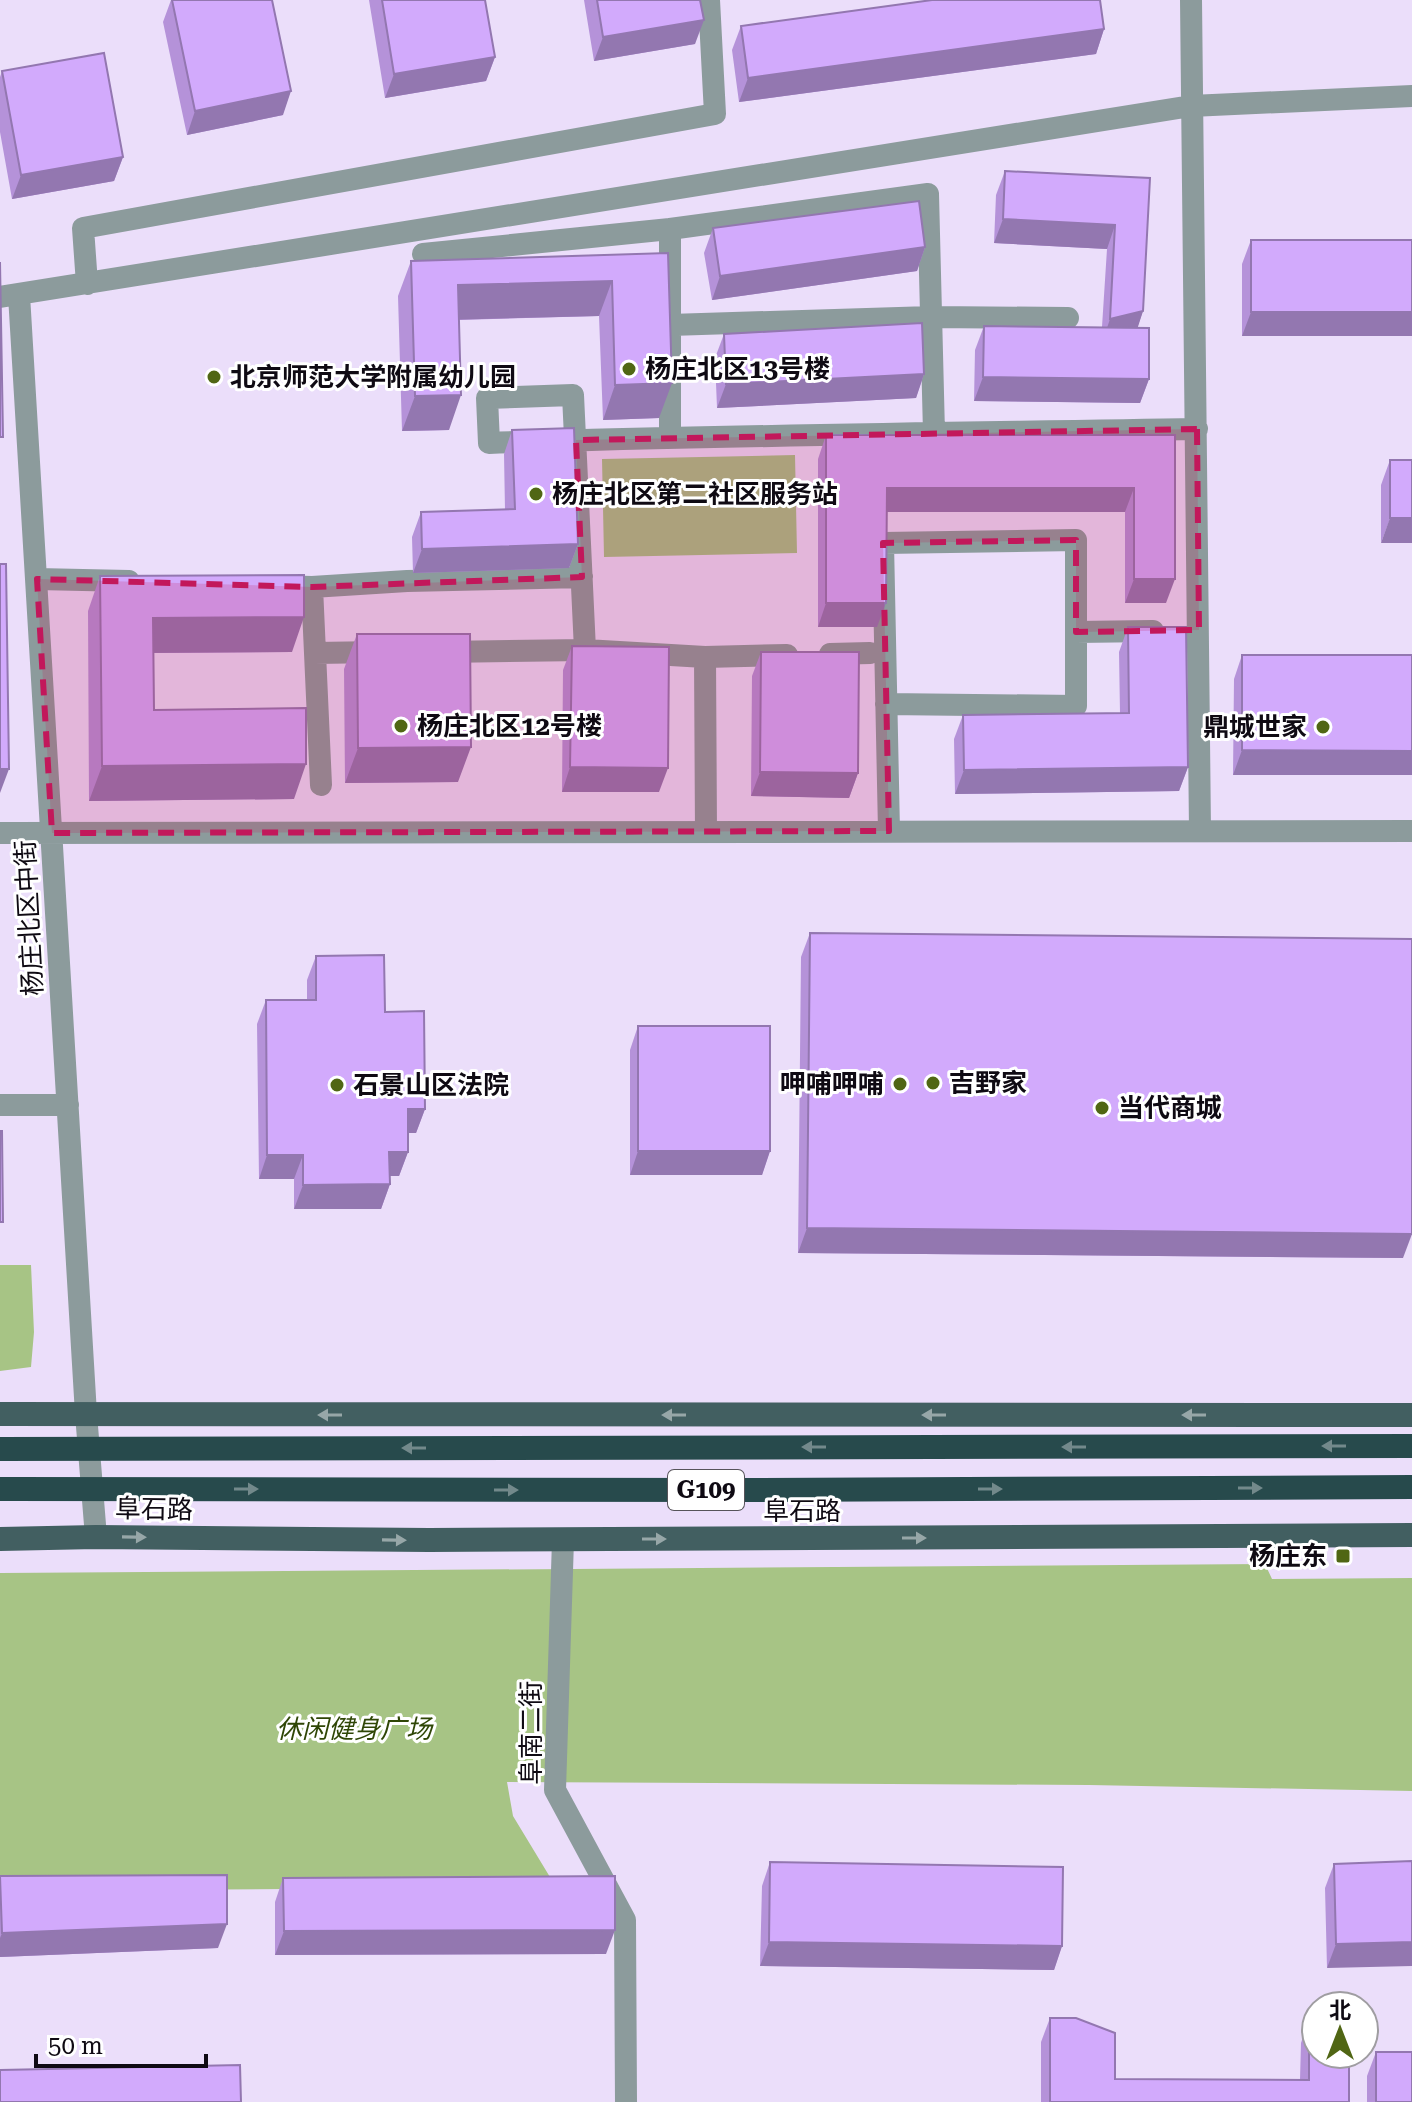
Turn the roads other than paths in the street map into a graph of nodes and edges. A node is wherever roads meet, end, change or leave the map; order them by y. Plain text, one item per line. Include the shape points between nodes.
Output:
1 (709, 0) edge
2 (1191, 0) edge
3 (1412, 96) edge
4 (1191, 106) junction
5 (670, 229) junction
6 (423, 254) dead end
7 (87, 284) junction
8 (10, 296) edge
9 (931, 317) junction
10 (1068, 318) dead end
11 (670, 325) junction
12 (1197, 429) junction
13 (934, 433) junction
14 (670, 438) junction
15 (582, 577) junction
16 (37, 579) junction
17 (144, 582) edge
18 (251, 585) edge
19 (312, 587) junction
20 (1183, 630) junction
21 (1076, 632) junction
22 (585, 650) junction
23 (394, 652) edge
24 (426, 652) edge
25 (315, 653) junction
26 (870, 653) dead end
27 (705, 657) junction
28 (886, 704) junction
29 (321, 785) dead end
30 (889, 831) junction
31 (1200, 831) junction
32 (1412, 831) edge
33 (706, 832) junction
34 (0, 833) edge
35 (52, 833) junction
36 (0, 1105) edge
37 (68, 1105) junction
38 (0, 1414) edge
39 (86, 1414) junction
40 (1412, 1415) edge
41 (1412, 1446) edge
42 (0, 1449) edge
43 (1412, 1487) edge
44 (0, 1489) edge
45 (1412, 1535) edge
46 (96, 1537) junction
47 (0, 1539) edge
48 (563, 1540) junction
49 (626, 2102) edge

1 - 7 street via 715,114 83,228
2 - 4 street
3 - 4 street
4 - 7 street
4 - 12 street
5 - 6 street
5 - 9 street via 928,194
5 - 11 street
7 - 8 street
8 - 16 street, 杨庄北区中街
9 - 10 street
9 - 11 street
9 - 13 street
11 - 14 street
12 - 13 street
12 - 20 street
13 - 14 street
14 - 15 street via 576,440
15 - 19 street
15 - 22 street
16 - 17 street
16 - 35 street, 杨庄北区中街
18 - 19 street
19 - 25 street
20 - 21 street
20 - 31 street
21 - 28 street via 1076,706
21 - 28 street via 1076,540 883,543
22 - 24 street
22 - 27 street
23 - 25 street
25 - 29 street
26 - 27 street
27 - 33 street
28 - 30 street
30 - 31 street
30 - 33 street
31 - 32 street
33 - 35 street
34 - 35 street
35 - 37 street, 杨庄北区中街
36 - 37 street
37 - 39 street, 杨庄北区中街
38 - 39 main road
40 -> 39 main road
39 - 46 street, 杨庄北区中街
41 -> 42 highway, G109, bridge
44 -> 43 highway, 阜石路 / G109, bridge
48 -> 45 main road, 阜石路
46 - 47 main road, 阜石路
46 -> 48 main road, 阜石路
48 - 49 street, 阜南二街 via 555,1790 625,1920

